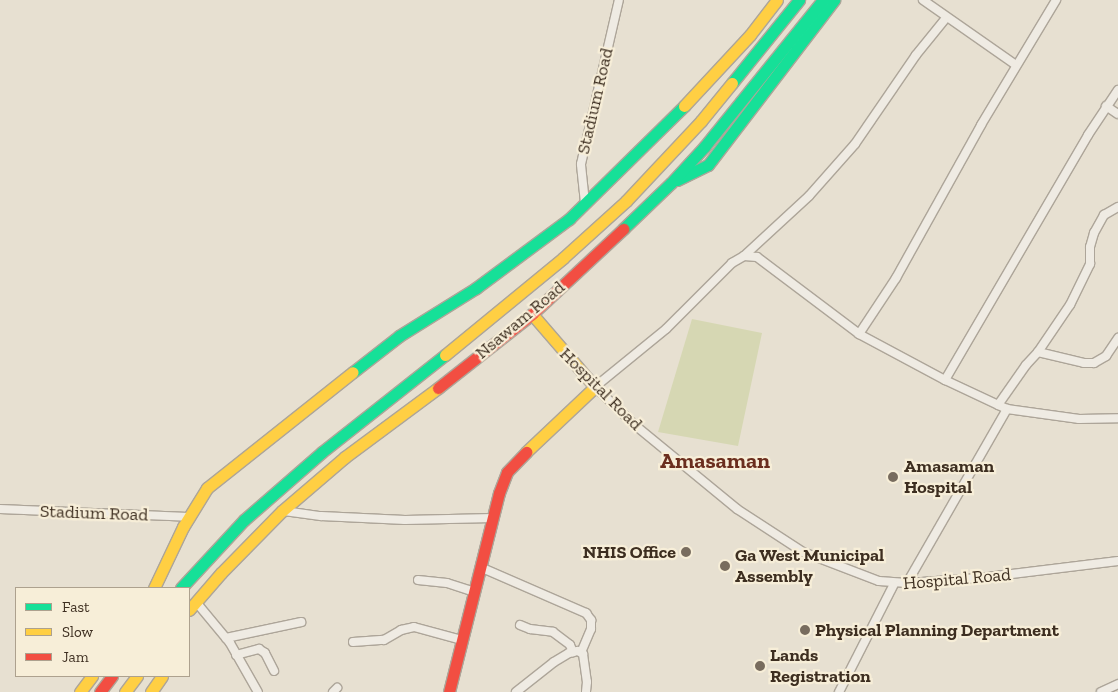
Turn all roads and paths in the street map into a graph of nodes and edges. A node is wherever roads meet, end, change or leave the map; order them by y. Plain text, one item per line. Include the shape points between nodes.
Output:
1 (619, 0) edge
2 (778, 0) edge
3 (799, 0) edge
4 (823, 0) edge
5 (834, 0) edge
6 (923, 0) edge
7 (1056, 0) edge
8 (946, 18) junction
9 (1016, 66) junction
10 (1118, 90) edge
11 (1106, 106) junction
12 (1118, 114) edge
13 (671, 183) junction
14 (585, 204) junction
15 (1118, 206) edge
16 (744, 256) junction
17 (532, 314) junction
18 (859, 334) junction
19 (1118, 338) edge
20 (1038, 352) junction
21 (945, 380) junction
22 (595, 387) junction
23 (998, 405) junction
24 (1007, 409) junction
25 (1118, 418) edge
26 (0, 509) edge
27 (282, 511) junction
28 (188, 517) junction
29 (493, 518) junction
30 (1118, 561) edge
31 (480, 567) junction
32 (418, 580) dead end
33 (907, 583) junction
34 (894, 584) junction
35 (154, 587) edge
36 (182, 587) edge
37 (474, 592) junction
38 (192, 606) edge
39 (301, 622) dead end
40 (520, 626) dead end
41 (226, 638) junction
42 (462, 640) junction
43 (353, 642) dead end
44 (577, 652) junction
45 (236, 655) junction
46 (274, 672) dead end
47 (91, 677) edge
48 (111, 677) edge
49 (136, 677) edge
50 (161, 677) edge
51 (1118, 684) edge
52 (80, 692) edge
53 (100, 692) edge
54 (125, 692) edge
55 (151, 692) edge
56 (258, 692) edge
57 (448, 692) edge
58 (516, 692) edge
59 (586, 692) edge
60 (839, 692) edge
61 (1101, 692) edge

1 - 14 street, Stadium Road via 581,164
2 - 14 main road via 667,124
3 - 36 main road, Nsawam Road via 702,121 626,201 563,258 265,501
4 - 13 main road, Nsawam Road via 705,146
5 - 13 main road via 708,165
6 - 8 street
7 - 9 street
8 - 9 street
8 - 16 street via 916,55 855,144 809,196
9 - 18 street via 896,278
10 - 11 street
11 - 12 street
11 - 21 street
13 - 17 main road, Nsawam Road
14 - 28 main road via 570,219 476,288 399,336 288,423 206,488
15 - 20 street via 1104,215 1092,240 1090,264 1070,305
16 - 18 street via 757,257
16 - 22 street via 732,263 666,329
17 - 22 main road, Hospital Road
17 - 27 main road, Nsawam Road via 345,457
18 - 21 street
19 - 20 street via 1106,356 1094,363
20 - 23 street
21 - 23 street
22 - 29 main road via 507,472
22 - 34 street, Hospital Road via 636,426 737,509 803,552 869,578
23 - 24 street
24 - 25 street via 1080,419
24 - 33 street
26 - 28 street, Stadium Road
27 - 29 street via 405,520
27 - 38 main road, Nsawam Road
28 - 35 main road
29 - 31 main road
30 - 33 street, Hospital Road via 1049,571
31 - 37 main road
31 - 44 street via 586,613 591,620 591,629
32 - 37 street via 447,583
33 - 34 street, Hospital Road
34 - 60 street
37 - 42 main road
38 - 41 street
39 - 41 street
40 - 44 street via 553,632
41 - 45 street
42 - 43 street via 414,627 384,640
42 - 57 main road
44 - 58 street via 554,662
44 - 59 street via 588,682
45 - 46 street via 259,649 265,653
45 - 56 street
47 - 52 main road
48 - 53 main road
49 - 54 main road
50 - 55 main road
51 - 61 street

